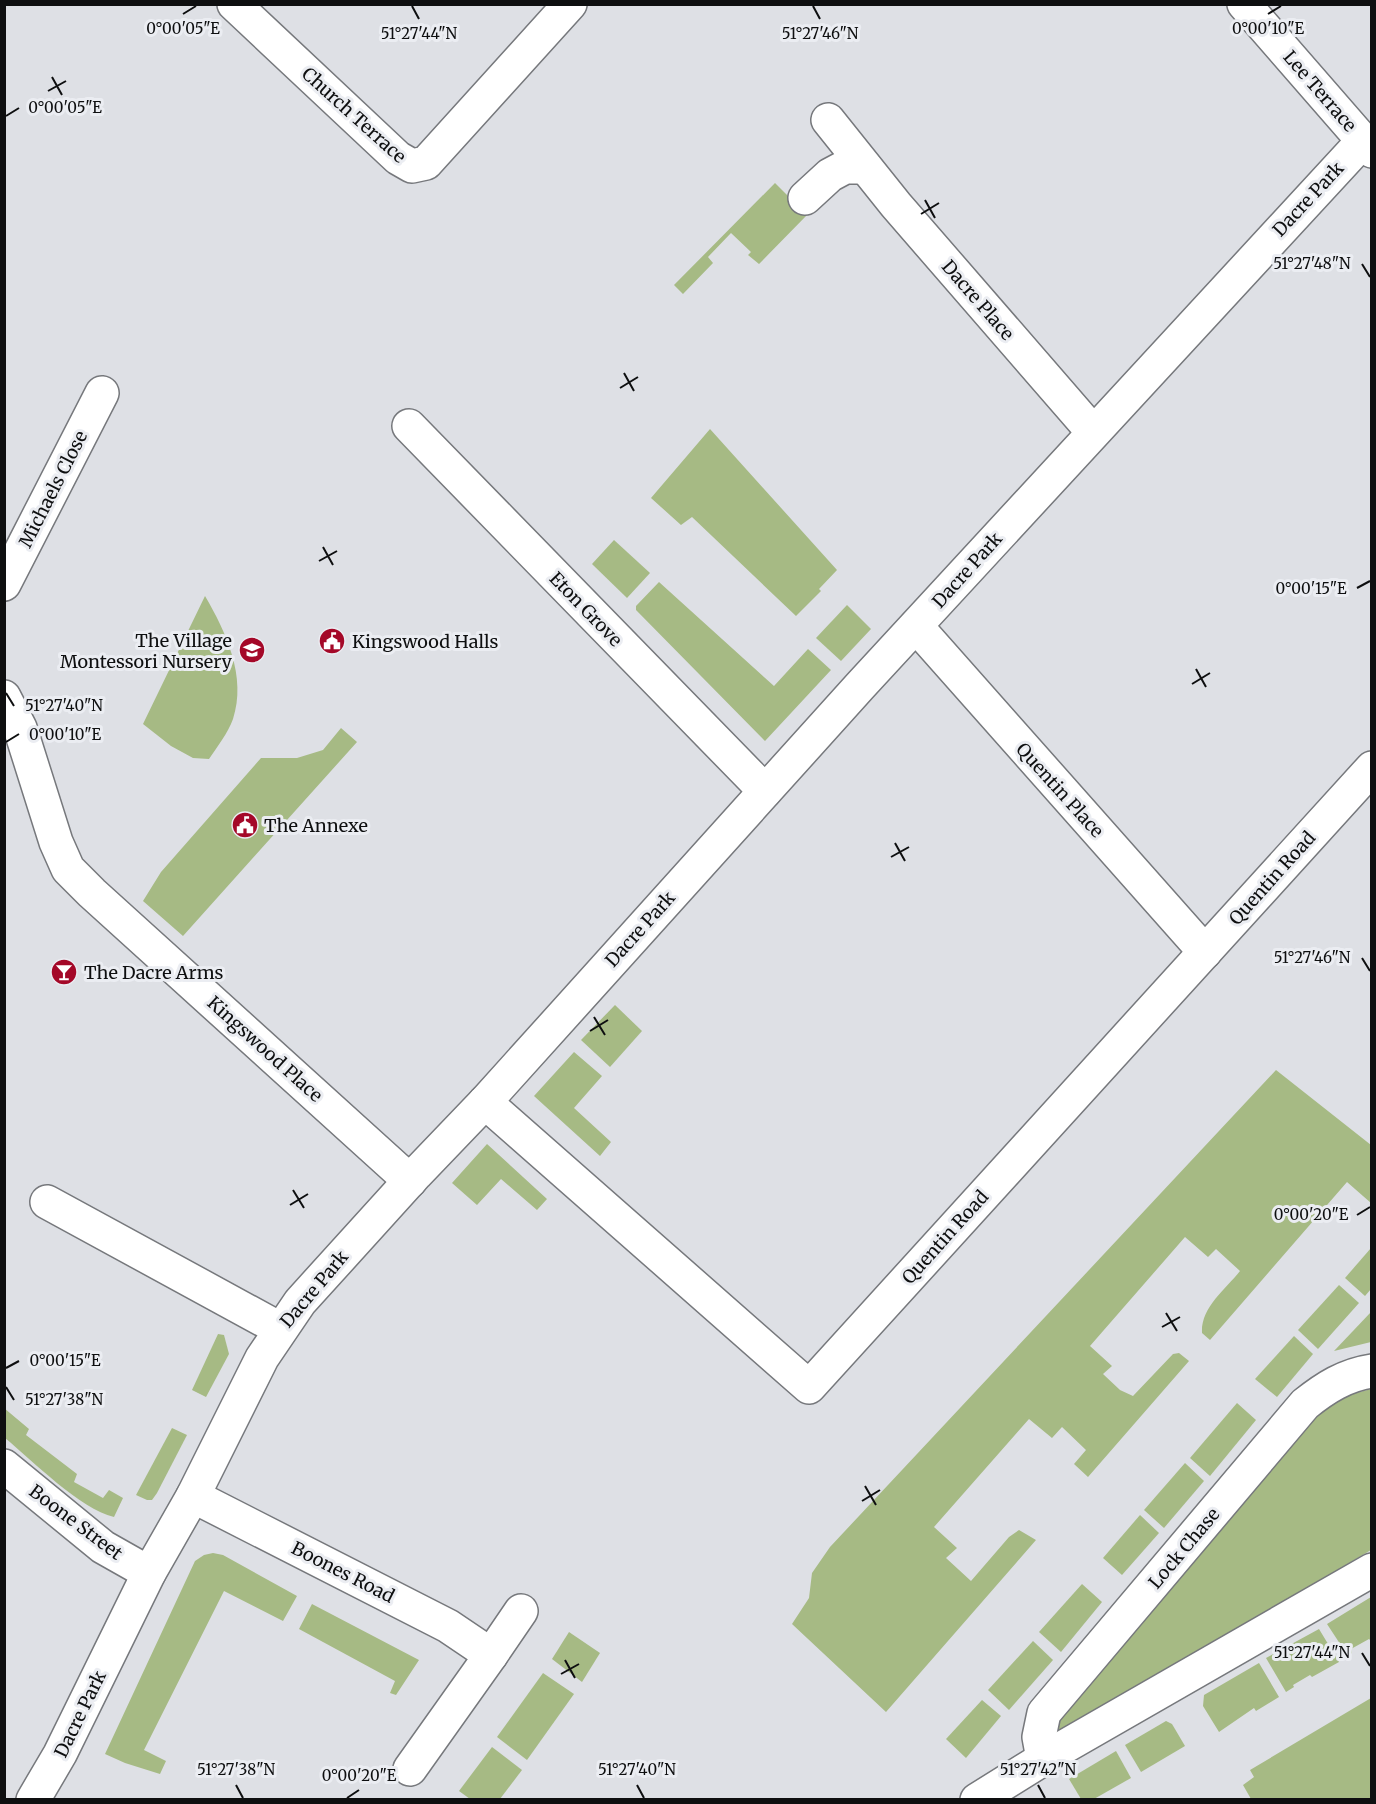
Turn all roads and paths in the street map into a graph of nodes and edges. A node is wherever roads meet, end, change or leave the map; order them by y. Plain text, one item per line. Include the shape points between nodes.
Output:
1 (234, 4) edge
2 (570, 4) edge
3 (1244, 4) edge
4 (828, 120) dead end
5 (1367, 146) edge
6 (866, 167) junction
7 (805, 198) dead end
8 (102, 393) dead end
9 (408, 426) dead end
10 (1093, 432) junction
11 (4, 584) edge
12 (916, 626) junction
13 (4, 697) edge
14 (1371, 768) edge
15 (765, 791) junction
16 (1205, 952) junction
17 (485, 1102) junction
18 (410, 1181) junction
19 (47, 1202) dead end
20 (280, 1329) junction
21 (1371, 1371) edge
22 (4, 1466) edge
23 (193, 1496) junction
24 (1371, 1570) edge
25 (149, 1574) junction
26 (521, 1611) dead end
27 (491, 1655) junction
28 (1043, 1759) junction
29 (410, 1769) dead end
30 (33, 1800) edge
31 (977, 1800) edge

1 - 2 street, Church Terrace via 398,158 412,166 426,163
3 - 5 street, Lee Terrace
4 - 6 street, Dacre Place
5 - 10 street, Dacre Park
6 - 7 street via 845,167
6 - 10 street, Dacre Place
8 - 11 street, Michaels Close
9 - 15 street, Eton Grove
10 - 12 street, Dacre Park
12 - 15 street, Dacre Park
12 - 16 street, Quentin Place
13 - 18 street, Kingswood Place via 20,728 68,869
14 - 16 street, Quentin Road
15 - 17 street, Dacre Park
16 - 17 street, Quentin Road via 809,1387
17 - 18 street, Dacre Park
18 - 20 street, Dacre Park via 321,1276
19 - 20 street
20 - 23 street, Dacre Park
21 - 28 street, Lock Chase via 1344,1378 1305,1404 1044,1713 1039,1737
22 - 25 street, Boone Street via 103,1547
23 - 25 street, Dacre Park
23 - 27 street, Boones Road via 448,1626
24 - 28 street
25 - 30 street, Dacre Park via 60,1754
26 - 27 street
27 - 29 street
28 - 31 street

